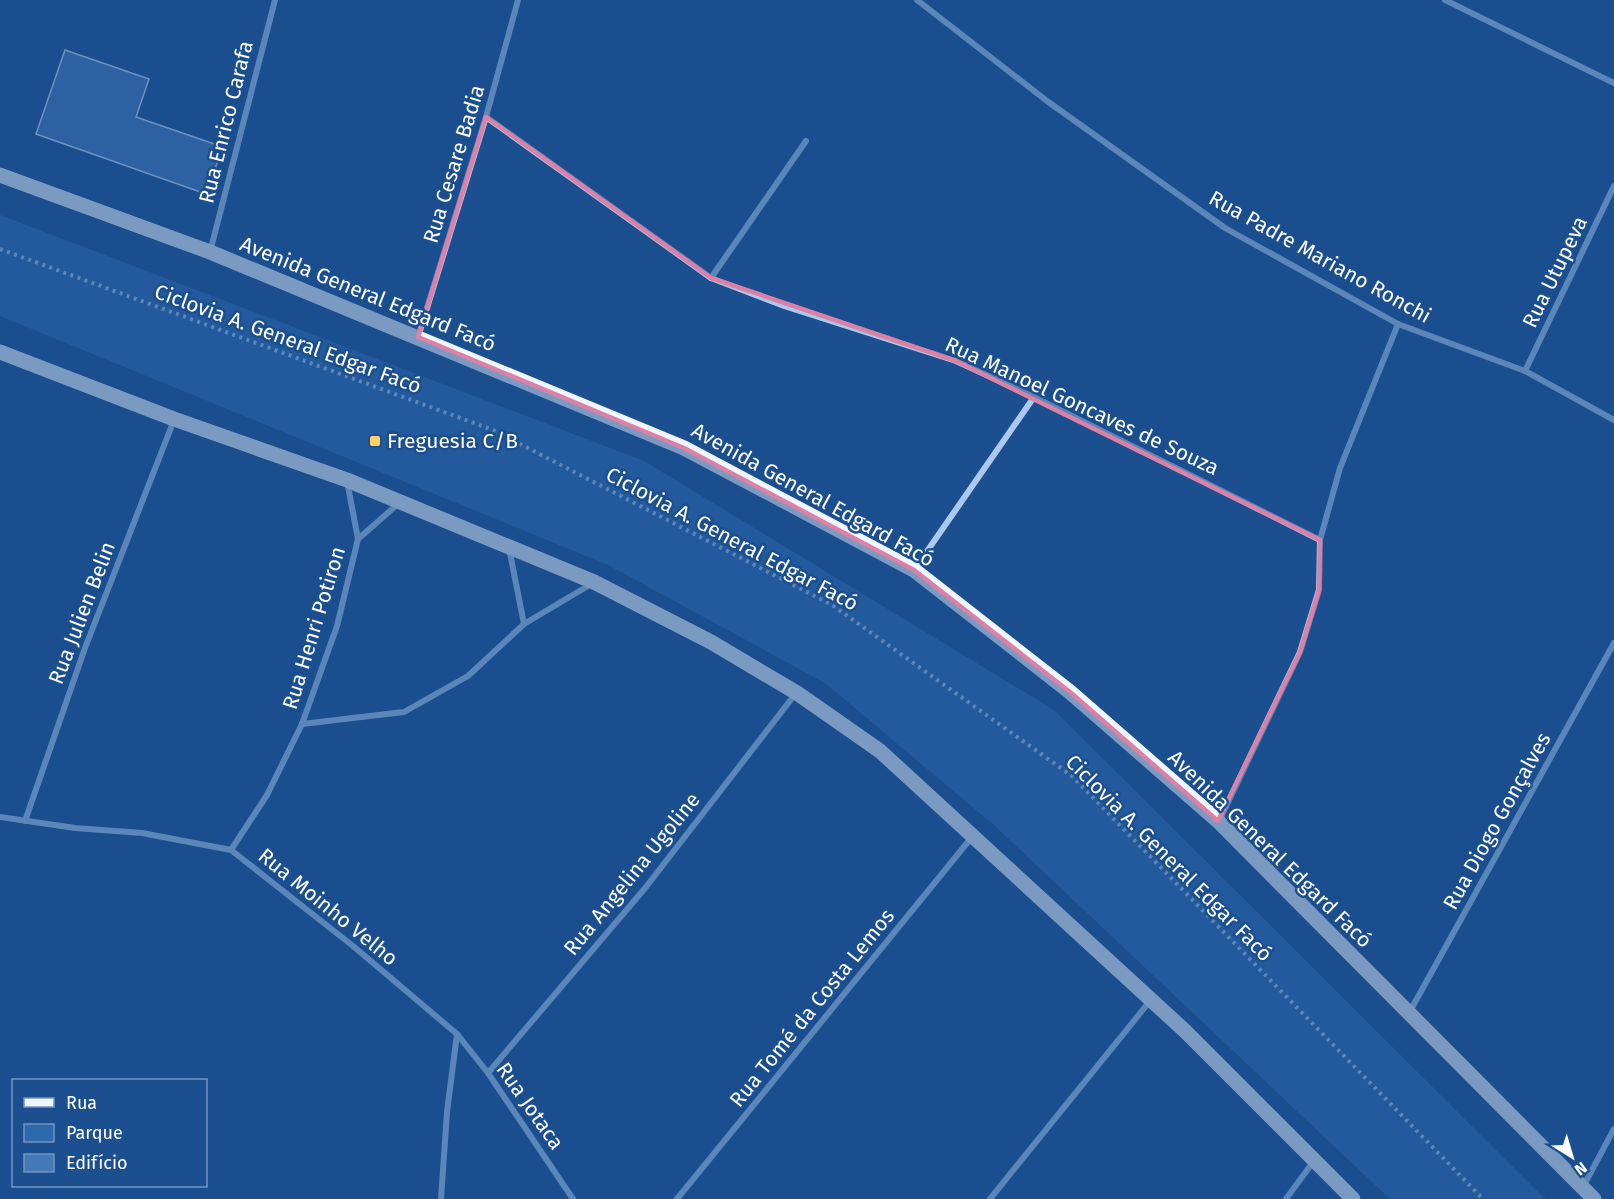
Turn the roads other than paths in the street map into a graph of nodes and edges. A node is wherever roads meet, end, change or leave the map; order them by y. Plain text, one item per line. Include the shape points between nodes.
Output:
1 (274, 0) edge
2 (518, 0) edge
3 (916, 0) edge
4 (1448, 1) edge
5 (1614, 83) edge
6 (486, 117) junction
7 (806, 141) dead end
8 (0, 175) edge
9 (1614, 186) edge
10 (210, 252) junction
11 (711, 278) junction
12 (1398, 324) junction
13 (418, 337) junction
14 (0, 352) edge
15 (1525, 371) junction
16 (1034, 397) junction
17 (174, 419) junction
18 (1614, 420) edge
19 (347, 480) junction
20 (401, 502) junction
21 (358, 539) junction
22 (1320, 540) junction
23 (508, 547) junction
24 (914, 570) junction
25 (594, 582) junction
26 (524, 624) junction
27 (1614, 643) edge
28 (797, 693) junction
29 (303, 724) junction
30 (0, 817) edge
31 (25, 821) junction
32 (1218, 821) junction
33 (972, 837) junction
34 (231, 850) junction
35 (1151, 1000) junction
36 (1409, 1014) junction
37 (457, 1034) junction
38 (488, 1073) junction
39 (1614, 1129) edge
40 (1313, 1162) junction
41 (1583, 1187) junction
42 (441, 1199) edge
43 (573, 1199) edge
44 (677, 1199) edge
45 (990, 1199) edge
46 (1286, 1199) edge
47 (1353, 1199) edge
48 (1594, 1199) edge

1 - 10 street, Rua Enrico Carafa
2 - 6 street, Rua Cesare Badia
3 - 12 street, Rua Padre Mariano Ronchi via 1047,102 1225,228
4 - 5 street
6 - 11 street, Rua Manoel Goncaves de Souza
6 - 13 street, Rua Cesare Badia
7 - 11 street
8 - 10 main road, Avenida General Edgard Facó
9 - 15 street, Rua Utupeva
10 - 13 main road, Avenida General Edgard Facó
11 - 16 street, Rua Manoel Goncaves de Souza via 784,306 956,361
12 - 15 street, Rua Padre Mariano Ronchi
12 - 22 street via 1340,468
13 - 24 main road, Avenida General Edgard Facó via 684,448
14 - 17 main road
15 - 18 street, Rua Padre Mariano Ronchi
16 - 22 street, Rua Manoel Goncaves de Souza
16 - 24 street
17 - 19 main road
17 - 31 street, Rua Julien Belin via 85,648
19 - 20 main road
19 - 21 street, Rua Henri Potiron
20 - 21 street, Rua Henri Potiron
20 - 23 main road
21 - 29 street, Rua Henri Potiron via 337,626
22 - 32 street via 1319,590 1300,652
23 - 25 main road
23 - 26 street
24 - 32 main road, Avenida General Edgard Facó via 1070,692
25 - 26 street
25 - 28 main road via 711,642
26 - 29 street via 468,676 404,712
27 - 36 street, Rua Diogo Gonçalves
28 - 33 main road via 880,751
28 - 38 street, Rua Angelina Ugoline via 646,887
29 - 34 street, Rua Henri Potiron via 267,795
30 - 31 street, Rua Moinho Velho
31 - 34 street, Rua Moinho Velho via 142,833
32 - 36 main road, Avenida General Edgard Facó
33 - 35 main road
33 - 44 street, Rua Tomé da Costa Lemos
34 - 37 street, Rua Moinho Velho
35 - 40 main road
35 - 45 street
36 - 41 main road, Avenida General Edgard Facó
37 - 38 street, Rua Jotaca
37 - 42 street
38 - 43 street, Rua Jotaca
39 - 41 street
40 - 46 street
40 - 47 main road
41 - 48 main road, Avenida General Edgard Facó

